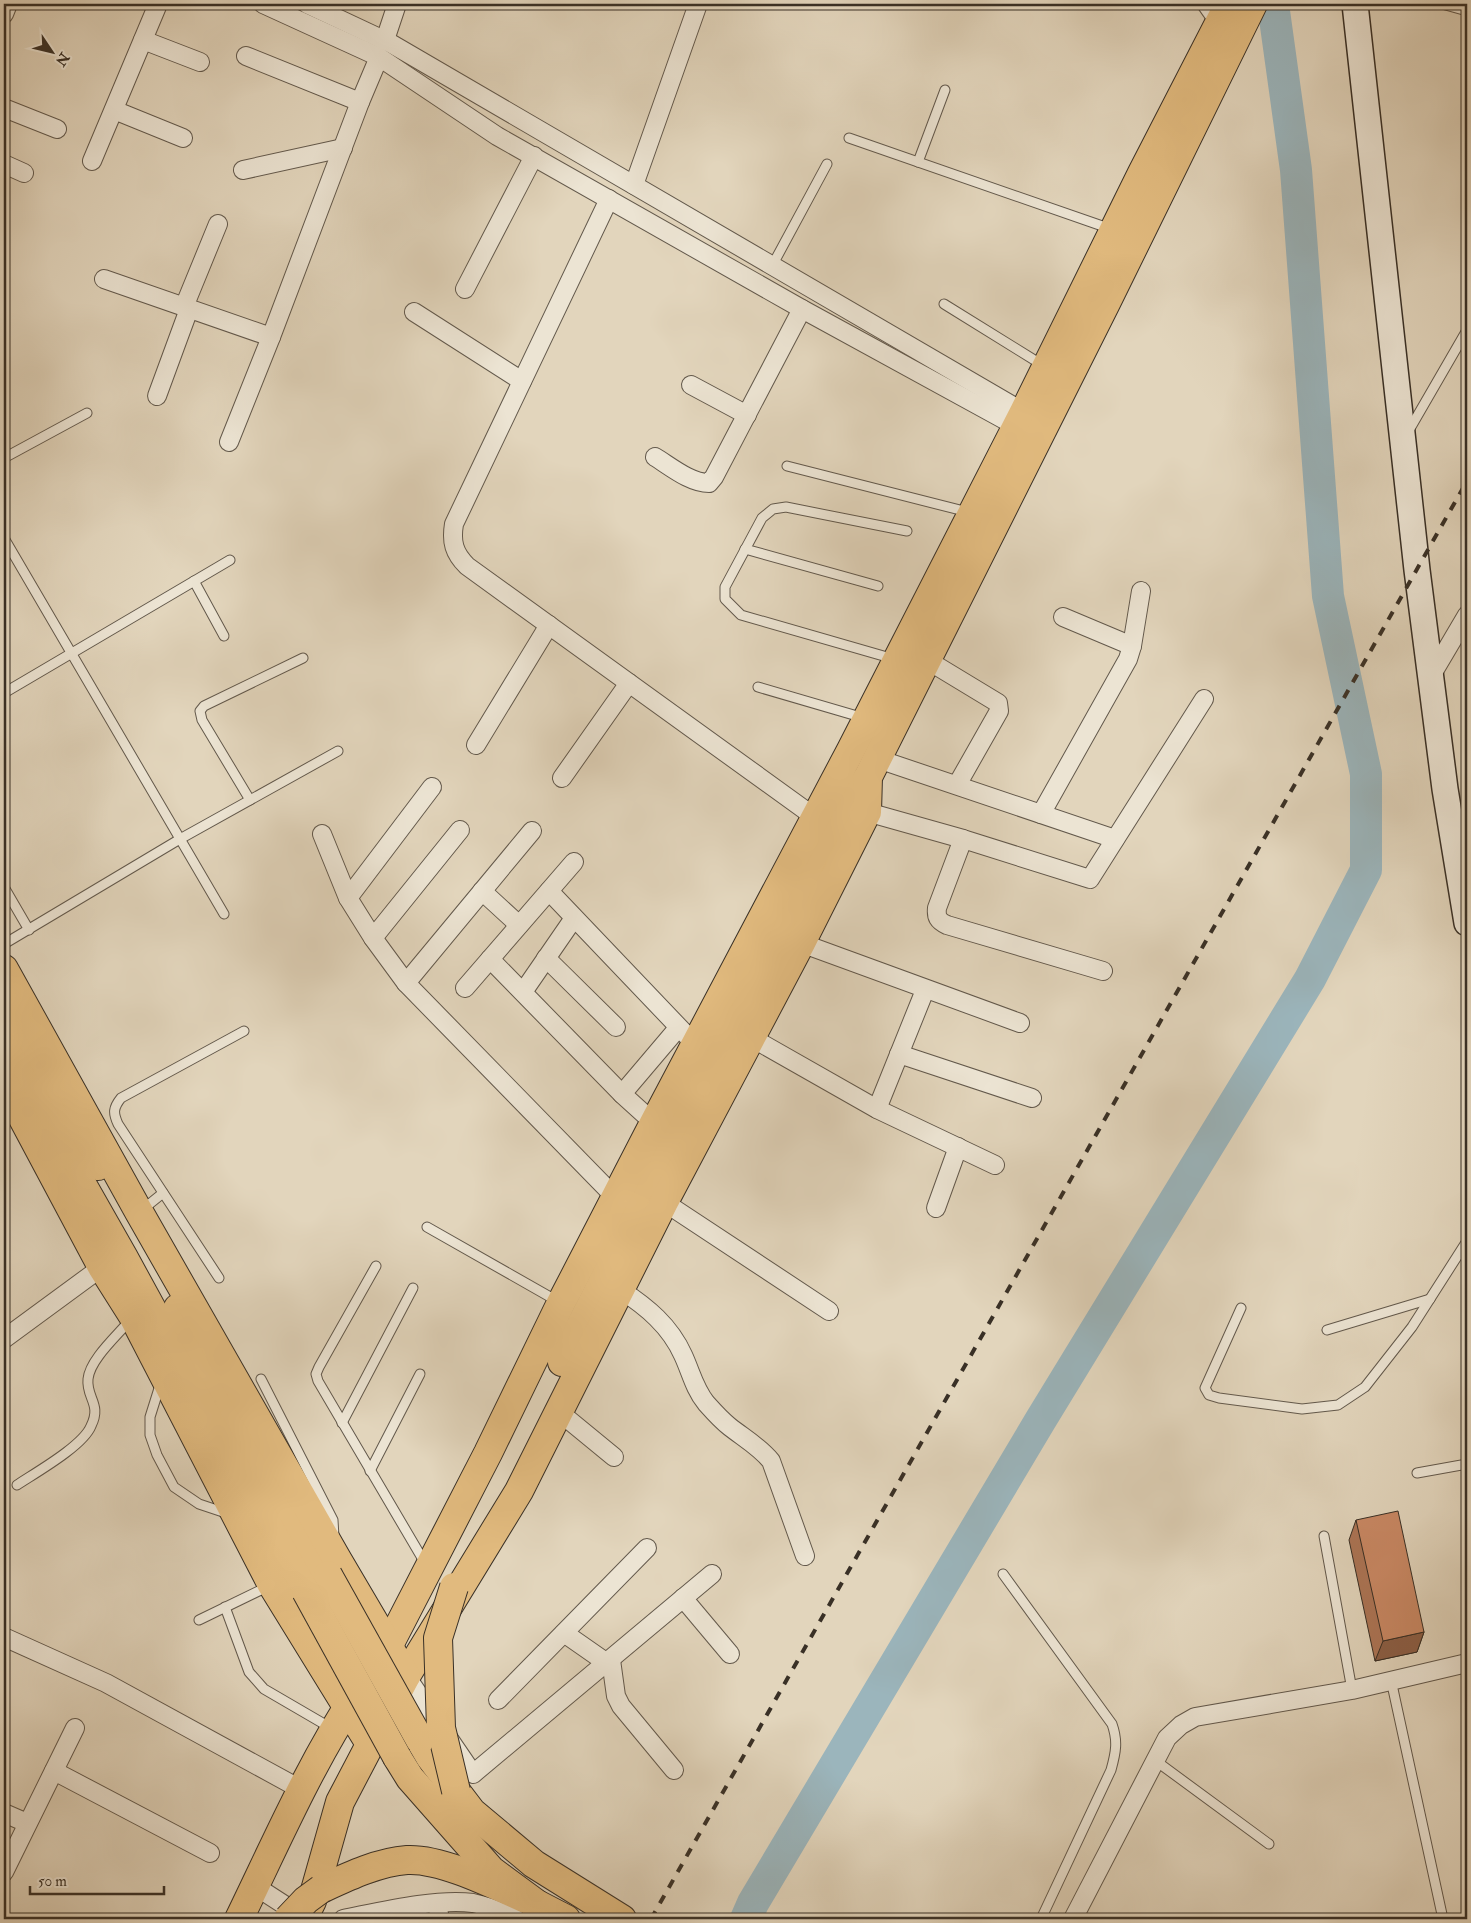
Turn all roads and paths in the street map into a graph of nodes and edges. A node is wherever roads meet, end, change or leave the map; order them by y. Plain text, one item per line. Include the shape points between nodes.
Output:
1 (8, 4) edge
2 (158, 4) edge
3 (263, 4) edge
4 (308, 4) edge
5 (397, 4) edge
6 (698, 4) edge
7 (1201, 4) edge
8 (1253, 4) edge
9 (1356, 4) edge
10 (1442, 4) edge
11 (1467, 11) edge
12 (4, 14) edge
13 (1223, 15) edge
14 (143, 40) junction
15 (384, 40) junction
16 (246, 56) dead end
17 (379, 58) junction
18 (200, 62) dead end
19 (945, 90) dead end
20 (360, 102) junction
21 (4, 108) edge
22 (114, 110) junction
23 (58, 129) dead end
24 (183, 138) dead end
25 (849, 138) dead end
26 (343, 148) junction
27 (534, 156) junction
28 (92, 161) dead end
29 (918, 162) junction
30 (4, 164) edge
31 (828, 164) dead end
32 (243, 170) dead end
33 (24, 173) dead end
34 (634, 185) junction
35 (608, 199) junction
36 (218, 224) dead end
37 (1114, 230) junction
38 (772, 266) junction
39 (104, 279) dead end
40 (466, 290) dead end
41 (944, 304) dead end
42 (187, 308) junction
43 (802, 309) junction
44 (414, 312) dead end
45 (1467, 330) edge
46 (271, 337) junction
47 (1046, 367) junction
48 (522, 381) junction
49 (691, 385) dead end
50 (157, 396) dead end
51 (87, 413) dead end
52 (747, 415) junction
53 (1031, 425) junction
54 (1403, 440) junction
55 (229, 442) dead end
56 (655, 457) dead end
57 (4, 458) edge
58 (787, 466) dead end
59 (971, 513) junction
60 (907, 531) dead end
61 (4, 538) edge
62 (745, 550) junction
63 (230, 560) dead end
64 (194, 581) junction
65 (878, 586) dead end
66 (1141, 591) dead end
67 (1467, 615) edge
68 (1063, 617) dead end
69 (549, 625) junction
70 (224, 636) dead end
71 (1132, 646) junction
72 (72, 653) junction
73 (303, 658) dead end
74 (897, 660) junction
75 (927, 660) junction
76 (1431, 676) junction
77 (629, 683) junction
78 (758, 688) dead end
79 (4, 693) edge
80 (1204, 699) dead end
81 (867, 719) junction
82 (476, 744) dead end
83 (338, 751) dead end
84 (873, 768) junction
85 (562, 778) dead end
86 (956, 785) junction
87 (432, 786) dead end
88 (1445, 789) junction
89 (250, 800) junction
90 (867, 812) junction
91 (1041, 814) junction
92 (816, 818) junction
93 (1467, 819) edge
94 (460, 830) dead end
95 (532, 831) dead end
96 (322, 834) dead end
97 (180, 839) junction
98 (962, 839) junction
99 (1115, 839) junction
100 (574, 862) dead end
101 (4, 887) edge
102 (482, 891) junction
103 (548, 891) junction
104 (348, 898) junction
105 (224, 914) dead end
106 (574, 918) junction
107 (1467, 923) edge
108 (519, 925) junction
109 (29, 930) junction
110 (373, 938) junction
111 (4, 944) edge
112 (801, 944) junction
113 (546, 958) junction
114 (490, 959) junction
115 (4, 969) edge
116 (1103, 970) dead end
117 (406, 983) junction
118 (465, 988) dead end
119 (925, 990) junction
120 (523, 992) junction
121 (4, 1000) edge
122 (1020, 1023) dead end
123 (616, 1027) dead end
124 (244, 1031) dead end
125 (686, 1036) junction
126 (752, 1038) junction
127 (4, 1047) edge
128 (899, 1054) junction
129 (4, 1083) edge
130 (622, 1094) junction
131 (1032, 1098) dead end
132 (877, 1109) junction
133 (654, 1124) junction
134 (958, 1147) junction
135 (995, 1165) dead end
136 (163, 1193) junction
137 (616, 1198) junction
138 (664, 1202) junction
139 (936, 1208) dead end
140 (139, 1212) junction
141 (428, 1226) dead end
142 (1467, 1241) edge
143 (376, 1266) dead end
144 (102, 1267) junction
145 (219, 1278) dead end
146 (413, 1288) dead end
147 (621, 1290) junction
148 (1430, 1299) junction
149 (561, 1303) junction
150 (1241, 1308) dead end
151 (829, 1311) dead end
152 (133, 1316) junction
153 (1326, 1330) dead end
154 (4, 1339) edge
155 (164, 1374) junction
156 (420, 1374) dead end
157 (261, 1379) dead end
158 (558, 1411) junction
159 (342, 1423) junction
160 (614, 1457) dead end
161 (1467, 1464) edge
162 (370, 1471) junction
163 (1417, 1473) dead end
164 (17, 1486) dead end
165 (237, 1516) junction
166 (1324, 1536) dead end
167 (647, 1548) dead end
168 (804, 1556) dead end
169 (332, 1567) junction
170 (428, 1569) junction
171 (712, 1574) dead end
172 (1003, 1574) dead end
173 (272, 1585) junction
174 (684, 1598) junction
175 (224, 1607) junction
176 (199, 1620) dead end
177 (564, 1633) junction
178 (4, 1637) edge
179 (388, 1646) junction
180 (730, 1654) dead end
181 (609, 1661) junction
182 (1467, 1663) edge
183 (406, 1676) junction
184 (1391, 1680) junction
185 (1352, 1690) junction
186 (498, 1700) dead end
187 (340, 1719) junction
188 (75, 1728) dead end
189 (370, 1744) junction
190 (1156, 1761) junction
191 (674, 1770) dead end
192 (54, 1771) junction
193 (302, 1790) junction
194 (456, 1791) junction
195 (4, 1813) edge
196 (27, 1823) junction
197 (1269, 1844) dead end
198 (210, 1853) dead end
199 (4, 1872) edge
200 (255, 1886) junction
201 (438, 1912) edge
202 (526, 1912) edge
203 (239, 1919) edge
204 (301, 1919) edge
205 (343, 1919) edge
206 (566, 1919) edge
207 (622, 1919) edge
208 (1041, 1919) edge
209 (1073, 1919) edge
210 (1443, 1919) edge

1 - 12 street
2 - 14 street
3 - 17 street
4 - 15 street
5 - 15 street
6 - 34 street
7 - 13 lane
8 - 53 main road
9 - 54 street
10 - 11 lane
13 - 37 main road
14 - 18 street
14 - 22 street
15 - 34 street
16 - 20 street
17 - 20 street
17 - 27 street
19 - 29 lane
20 - 26 street
21 - 23 street
22 - 24 street
22 - 28 street
25 - 29 lane
26 - 32 street
26 - 46 street
27 - 35 street
27 - 40 street
29 - 37 lane
30 - 33 street
31 - 38 lane
34 - 38 street
35 - 43 street
35 - 48 street
36 - 42 street
37 - 47 main road
38 - 53 street
39 - 42 street
41 - 47 lane
42 - 46 street
42 - 50 street
43 - 52 street
43 - 53 street
44 - 48 street
45 - 54 lane
46 - 55 street
47 - 53 main road
48 - 69 street via 454,524 452,545 467,566
49 - 52 street
51 - 57 lane
52 - 56 street via 709,482 694,480
53 - 59 main road
53 - 75 main road
54 - 76 street
58 - 59 lane
59 - 74 main road
60 - 62 lane via 786,507 773,509 762,518
61 - 72 lane
62 - 65 lane
62 - 74 lane via 725,587 725,599 741,615
63 - 64 lane
64 - 70 lane
64 - 72 lane
66 - 71 street
67 - 76 street
68 - 71 street
69 - 77 street
69 - 82 street
71 - 91 street via 1128,659
72 - 79 lane
72 - 97 lane
73 - 89 lane via 204,706 200,712
74 - 81 main road
75 - 84 main road
75 - 86 street via 998,703 999,711
76 - 88 street
77 - 85 street
77 - 92 street
78 - 81 lane
80 - 99 street
81 - 92 main road
83 - 89 lane
84 - 86 street
84 - 90 main road
84 - 194 main road, bridge via 800,885 764,963 474,1539 454,1587 438,1638 441,1728
86 - 91 street
87 - 104 street
88 - 93 street
88 - 107 street
89 - 97 lane
90 - 98 street
90 - 112 main road
91 - 99 street
92 - 125 main road
94 - 110 street
95 - 102 street
96 - 104 street
97 - 105 lane
97 - 109 lane
98 - 99 street via 1090,879
98 - 116 street via 937,908 936,916 940,922
100 - 103 street
101 - 109 lane
102 - 108 street
102 - 117 street
103 - 106 street
103 - 108 street
104 - 110 street
106 - 113 street
106 - 125 street
108 - 114 street
109 - 111 lane
110 - 117 street
112 - 119 street
112 - 126 main road
113 - 120 street
113 - 123 street
114 - 118 street
114 - 120 street
115 - 140 main road
117 - 137 street
119 - 122 street
119 - 128 street
120 - 130 street
121 - 169 main road
124 - 136 lane via 121,1098 115,1105 118,1124
125 - 130 street
125 - 133 main road
126 - 132 street
126 - 138 main road
127 - 202 main road, bridge via 124,1258 397,1757 410,1778
128 - 131 street
128 - 132 street
129 - 144 main road
130 - 133 street
132 - 134 street
133 - 137 main road
134 - 135 street
134 - 139 street
136 - 140 lane
136 - 145 lane
137 - 149 main road
138 - 147 main road
138 - 151 street
140 - 169 main road
141 - 149 lane
142 - 148 lane
143 - 159 lane via 316,1374
144 - 152 main road
144 - 154 street
146 - 159 lane
147 - 158 main road
147 - 168 street via 658,1318 672,1336 700,1396 728,1426 763,1451 771,1462
148 - 150 lane via 1365,1387 1338,1405 1302,1409 1209,1395 1205,1388
148 - 153 lane
149 - 170 main road
152 - 155 main road
152 - 164 lane via 94,1363 88,1379 96,1410 91,1428 79,1442
155 - 165 main road
155 - 165 lane via 150,1417 150,1435 156,1455 174,1487 199,1504
156 - 162 lane
157 - 169 lane via 333,1520
158 - 160 street
158 - 183 main road via 519,1491
159 - 162 lane
161 - 163 lane
162 - 170 lane
165 - 173 main road
166 - 185 lane
167 - 177 street
169 - 179 main road
169 - 194 main road, bridge via 425,1748
170 - 179 main road
171 - 174 street
172 - 208 lane via 1112,1724 1117,1738 1117,1752 1111,1770
173 - 175 lane
173 - 187 main road
174 - 180 street
174 - 181 street
175 - 176 lane
175 - 187 lane via 249,1672 264,1689
177 - 181 street
177 - 186 street
178 - 193 street via 106,1683
179 - 183 main road
179 - 187 main road
181 - 183 street via 473,1774
181 - 191 street via 621,1706
182 - 184 street
183 - 189 main road
184 - 185 street
184 - 210 lane
185 - 190 street via 1195,1717 1167,1738
187 - 189 main road
187 - 193 main road
188 - 192 street
189 - 204 main road via 340,1802 312,1901
190 - 197 lane
190 - 209 street
192 - 196 street
192 - 198 street
193 - 200 main road
194 - 207 main road via 472,1812 534,1864
195 - 196 street
196 - 199 street
200 - 203 main road
200 - 204 street
201 - 202 street via 472,1903
201 - 205 street via 382,1911
202 - 204 main road, bridge via 441,1864 408,1860 389,1863 321,1890 306,1900
202 - 206 main road

